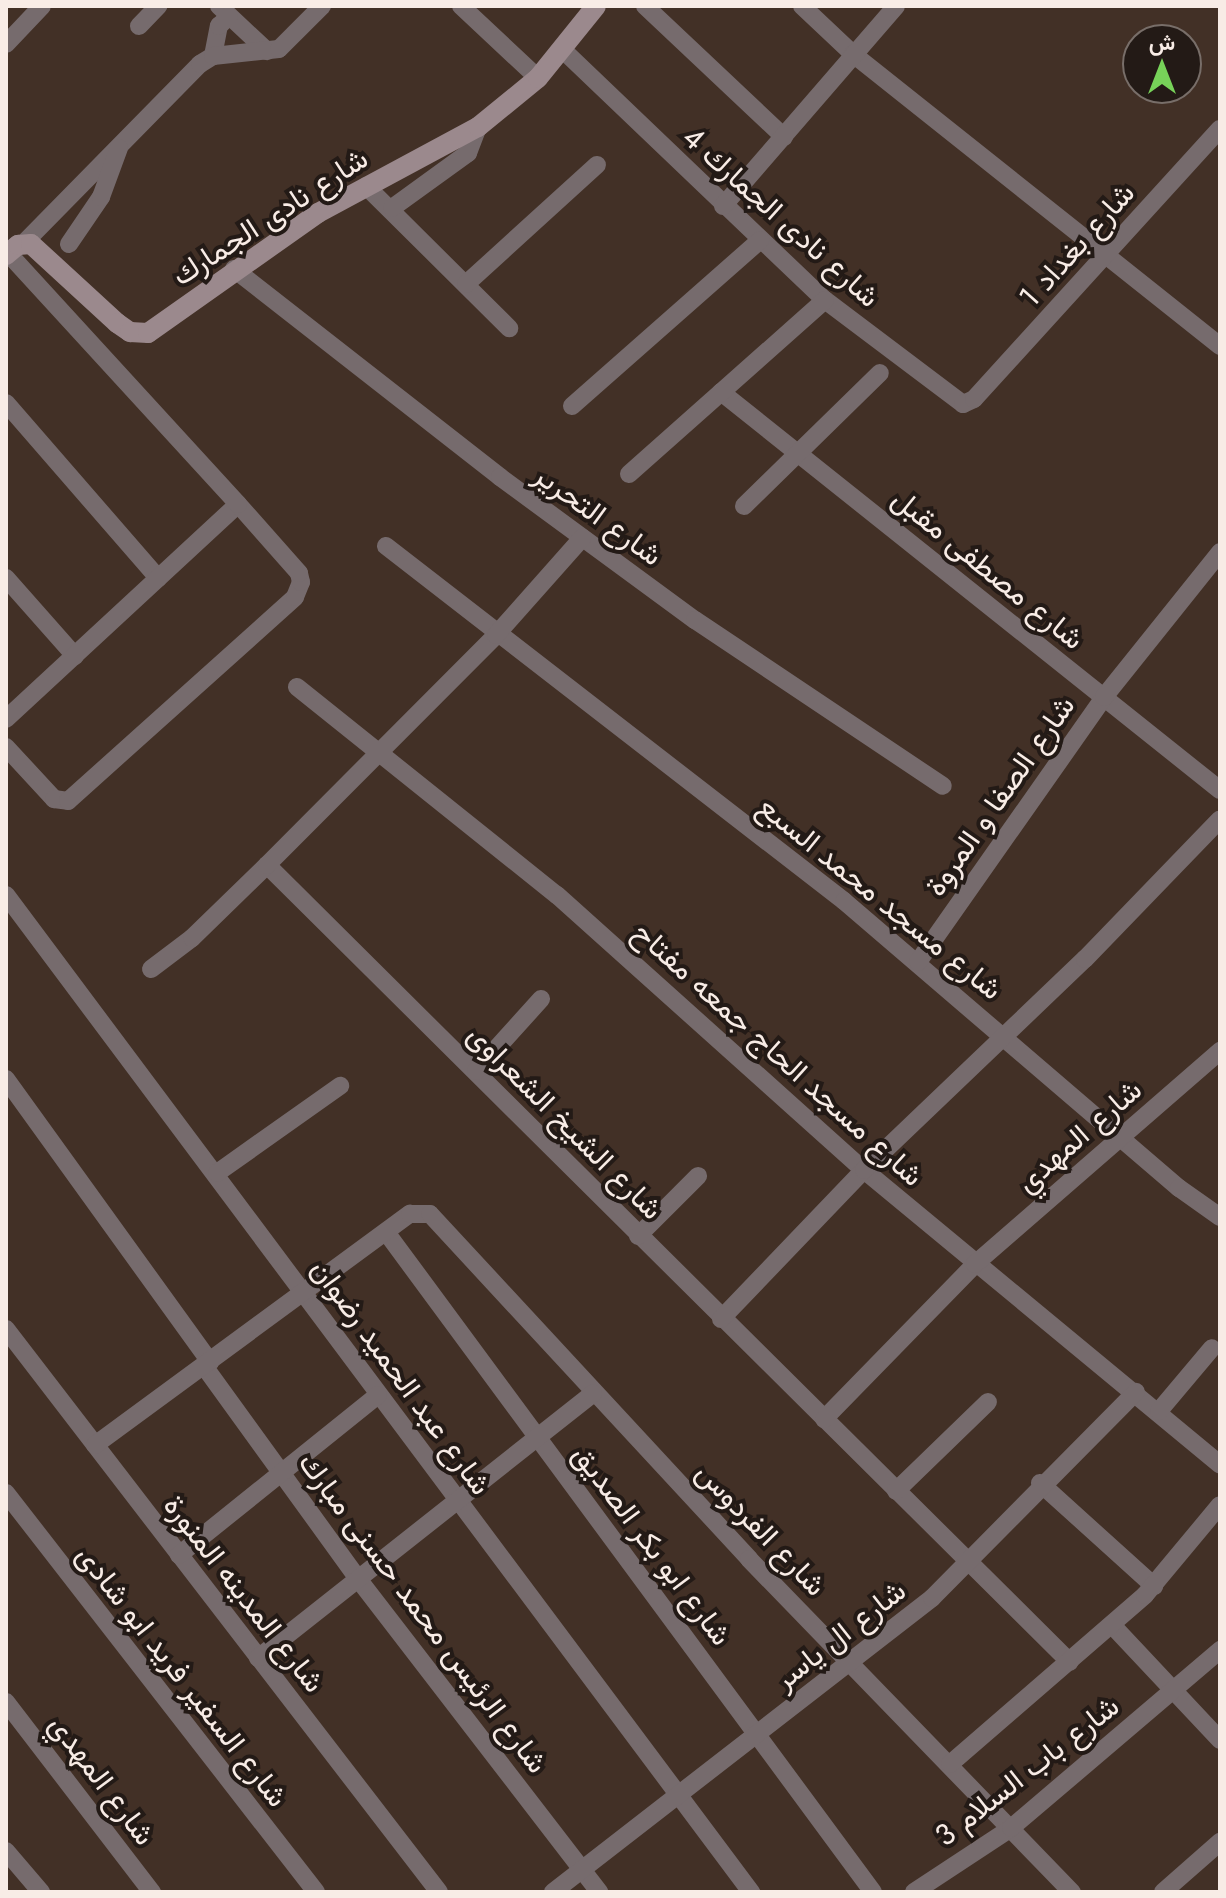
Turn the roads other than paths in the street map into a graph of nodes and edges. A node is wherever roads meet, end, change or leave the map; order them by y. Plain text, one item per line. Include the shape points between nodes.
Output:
1 (42, 6) edge
2 (158, 6) edge
3 (322, 6) edge
4 (461, 6) edge
5 (596, 6) edge
6 (645, 6) edge
7 (802, 6) edge
8 (896, 6) edge
9 (224, 11) edge
10 (139, 26) dead end
11 (6, 44) edge
12 (563, 50) junction
13 (267, 51) junction
14 (853, 54) junction
15 (213, 56) junction
16 (538, 78) junction
17 (478, 127) junction
18 (1220, 129) edge
19 (784, 137) junction
20 (120, 144) junction
21 (597, 165) dead end
22 (366, 186) junction
23 (723, 206) junction
24 (392, 208) junction
25 (760, 240) junction
26 (69, 244) dead end
27 (13, 251) edge
28 (1105, 257) junction
29 (234, 269) junction
30 (466, 284) junction
31 (825, 300) junction
32 (509, 328) dead end
33 (1217, 339) edge
34 (880, 373) dead end
35 (721, 392) junction
36 (974, 399) joint
37 (6, 403) edge
38 (572, 406) dead end
39 (799, 453) junction
40 (629, 474) dead end
41 (238, 504) junction
42 (744, 506) dead end
43 (582, 538) junction
44 (386, 546) dead end
45 (1220, 552) edge
46 (6, 578) edge
47 (158, 578) junction
48 (496, 635) junction
49 (75, 656) junction
50 (297, 687) dead end
51 (1104, 697) junction
52 (6, 719) edge
53 (6, 747) edge
54 (381, 750) junction
55 (943, 786) dead end
56 (1220, 790) edge
57 (1220, 819) edge
58 (267, 865) junction
59 (6, 895) edge
60 (918, 962) junction
61 (151, 969) dead end
62 (541, 999) dead end
63 (1006, 1036) junction
64 (1220, 1051) edge
65 (476, 1071) junction
66 (6, 1079) edge
67 (340, 1086) dead end
68 (1122, 1135) junction
69 (864, 1170) junction
70 (217, 1173) junction
71 (698, 1176) dead end
72 (1220, 1217) edge
73 (386, 1232) junction
74 (638, 1236) junction
75 (975, 1264) junction
76 (304, 1293) junction
77 (721, 1319) junction
78 (6, 1329) edge
79 (1212, 1348) dead end
80 (207, 1364) junction
81 (1136, 1392) junction
82 (593, 1393) junction
83 (378, 1395) junction
84 (988, 1402) dead end
85 (1159, 1411) junction
86 (824, 1419) junction
87 (538, 1440) junction
88 (95, 1445) junction
89 (1220, 1465) edge
90 (282, 1474) junction
91 (1040, 1483) junction
92 (896, 1491) junction
93 (6, 1493) edge
94 (459, 1502) junction
95 (1220, 1505) edge
96 (179, 1555) junction
97 (966, 1563) junction
98 (359, 1580) junction
99 (1154, 1586) junction
100 (1112, 1625) junction
101 (1220, 1650) edge
102 (258, 1658) junction
103 (1070, 1662) junction
104 (851, 1664) junction
105 (1173, 1691) junction
106 (6, 1702) edge
107 (758, 1735) junction
108 (1220, 1740) edge
109 (950, 1764) junction
110 (683, 1796) junction
111 (1011, 1828) junction
112 (1220, 1842) edge
113 (6, 1851) edge
114 (583, 1870) junction
115 (41, 1892) edge
116 (152, 1892) edge
117 (316, 1892) edge
118 (439, 1892) edge
119 (553, 1892) edge
120 (599, 1892) edge
121 (751, 1892) edge
122 (873, 1892) edge
123 (914, 1892) edge
124 (1072, 1892) edge
125 (1163, 1892) edge

1 - 11 street
2 - 10 street
3 - 13 street via 289,44
4 - 16 street
5 - 12 street, شارع نادى الجمارك
6 - 19 street
7 - 14 street
8 - 14 street
9 - 13 street
9 - 15 street
12 - 16 street, شارع نادى الجمارك
12 - 23 street, شارع نادى الجمارك 4
13 - 15 street
14 - 19 street
14 - 28 street
15 - 20 street
16 - 17 street, شارع نادى الجمارك
17 - 22 street, شارع نادى الجمارك
17 - 24 street via 474,143 459,162
18 - 28 street, شارع بغداد 1
19 - 23 street
20 - 26 street via 101,197
20 - 27 street
21 - 30 street
22 - 24 street
22 - 29 street, شارع نادى الجمارك
23 - 25 street, شارع نادى الجمارك 4
24 - 30 street
25 - 31 street, شارع نادى الجمارك 4
25 - 38 street
27 - 29 street, شارع نادى الجمارك via 36,247 130,332 148,333 163,325
27 - 41 street
28 - 33 street
28 - 36 street, شارع بغداد 1
29 - 43 street, شارع التحرير
30 - 32 street
31 - 35 street
31 - 36 street, شارع نادى الجمارك 4 via 957,401
34 - 39 street
35 - 39 street, شارع مصطفى مقبل
35 - 40 street
37 - 47 street
39 - 42 street
39 - 51 street, شارع مصطفى مقبل
41 - 47 street
41 - 53 street via 299,573 295,597 68,801 54,799
43 - 48 street
43 - 55 street, شارع التحرير
44 - 48 street, شارع مسجد محمد السبع
45 - 51 street, شارع الصفا و المروة
46 - 49 street
47 - 49 street
48 - 54 street
48 - 60 street, شارع مسجد محمد السبع
49 - 52 street
50 - 54 street, شارع مسجد الحاج جمعه مفتاح
51 - 56 street, شارع مصطفى مقبل
51 - 60 street, شارع الصفا و المروة
54 - 58 street
54 - 69 street, شارع مسجد الحاج جمعه مفتاح via 622,951
57 - 63 street
58 - 61 street via 192,938
58 - 65 street, شارع الشيخ الشعراوى
59 - 70 street, شارع عبد الحميد رضوان
60 - 63 street, شارع مسجد محمد السبع
62 - 65 street
63 - 68 street, شارع مسجد محمد السبع
63 - 69 street
64 - 68 street, شارع المهدي
65 - 74 street, شارع الشيخ الشعراوى
66 - 80 street, شارع الرئيس محمد حسنى مبارك
67 - 70 street
68 - 72 street, شارع مسجد محمد السبع
68 - 75 street, شارع المهدي
69 - 75 street, شارع مسجد الحاج جمعه مفتاح
69 - 77 street
70 - 76 street, شارع عبد الحميد رضوان
71 - 74 street
73 - 76 street
73 - 82 street, شارع الفردوس via 410,1214 438,1219
73 - 87 street, شارع ابو بكر الصديق
74 - 77 street, شارع الشيخ الشعراوى
75 - 81 street, شارع مسجد الحاج جمعه مفتاح
75 - 86 street
76 - 80 street
76 - 83 street, شارع عبد الحميد رضوان
77 - 86 street, شارع الشيخ الشعراوى
78 - 88 street, شارع المدينه المنورة
79 - 85 street
80 - 88 street
80 - 90 street, شارع الرئيس محمد حسنى مبارك
81 - 85 street, شارع مسجد الحاج جمعه مفتاح
81 - 91 street, شارع ال ياسر
82 - 87 street
82 - 104 street, شارع الفردوس
83 - 90 street
83 - 94 street, شارع عبد الحميد رضوان
84 - 92 street
85 - 89 street, شارع مسجد الحاج جمعه مفتاح
86 - 92 street, شارع الشيخ الشعراوى
87 - 94 street
87 - 107 street, شارع ابو بكر الصديق
88 - 96 street, شارع المدينه المنورة
90 - 96 street
90 - 98 street, شارع الرئيس محمد حسنى مبارك
91 - 97 street, شارع ال ياسر
91 - 99 street
92 - 97 street, شارع الشيخ الشعراوى
93 - 117 street, شارع السفير فريد ابو شادى
94 - 98 street
94 - 110 street, شارع عبد الحميد رضوان
95 - 99 street
96 - 102 street, شارع المدينه المنورة
97 - 103 street, شارع الشيخ الشعراوى
97 - 104 street, شارع ال ياسر
98 - 102 street
98 - 114 street, شارع الرئيس محمد حسنى مبارك
99 - 100 street
100 - 103 street
100 - 105 street
101 - 105 street, شارع باب السلام 3
102 - 118 street, شارع المدينه المنورة
103 - 109 street
104 - 107 street, شارع ال ياسر
104 - 109 street, شارع الفردوس
105 - 108 street
105 - 111 street, شارع باب السلام 3
106 - 116 street, شارع المهدي
107 - 110 street, شارع ال ياسر
107 - 122 street, شارع ابو بكر الصديق
109 - 111 street, شارع الفردوس
110 - 114 street, شارع ال ياسر
110 - 121 street, شارع عبد الحميد رضوان
111 - 123 street, شارع باب السلام 3
111 - 124 street, شارع الفردوس
112 - 125 street
113 - 115 street
114 - 119 street, شارع ال ياسر
114 - 120 street, شارع الرئيس محمد حسنى مبارك

